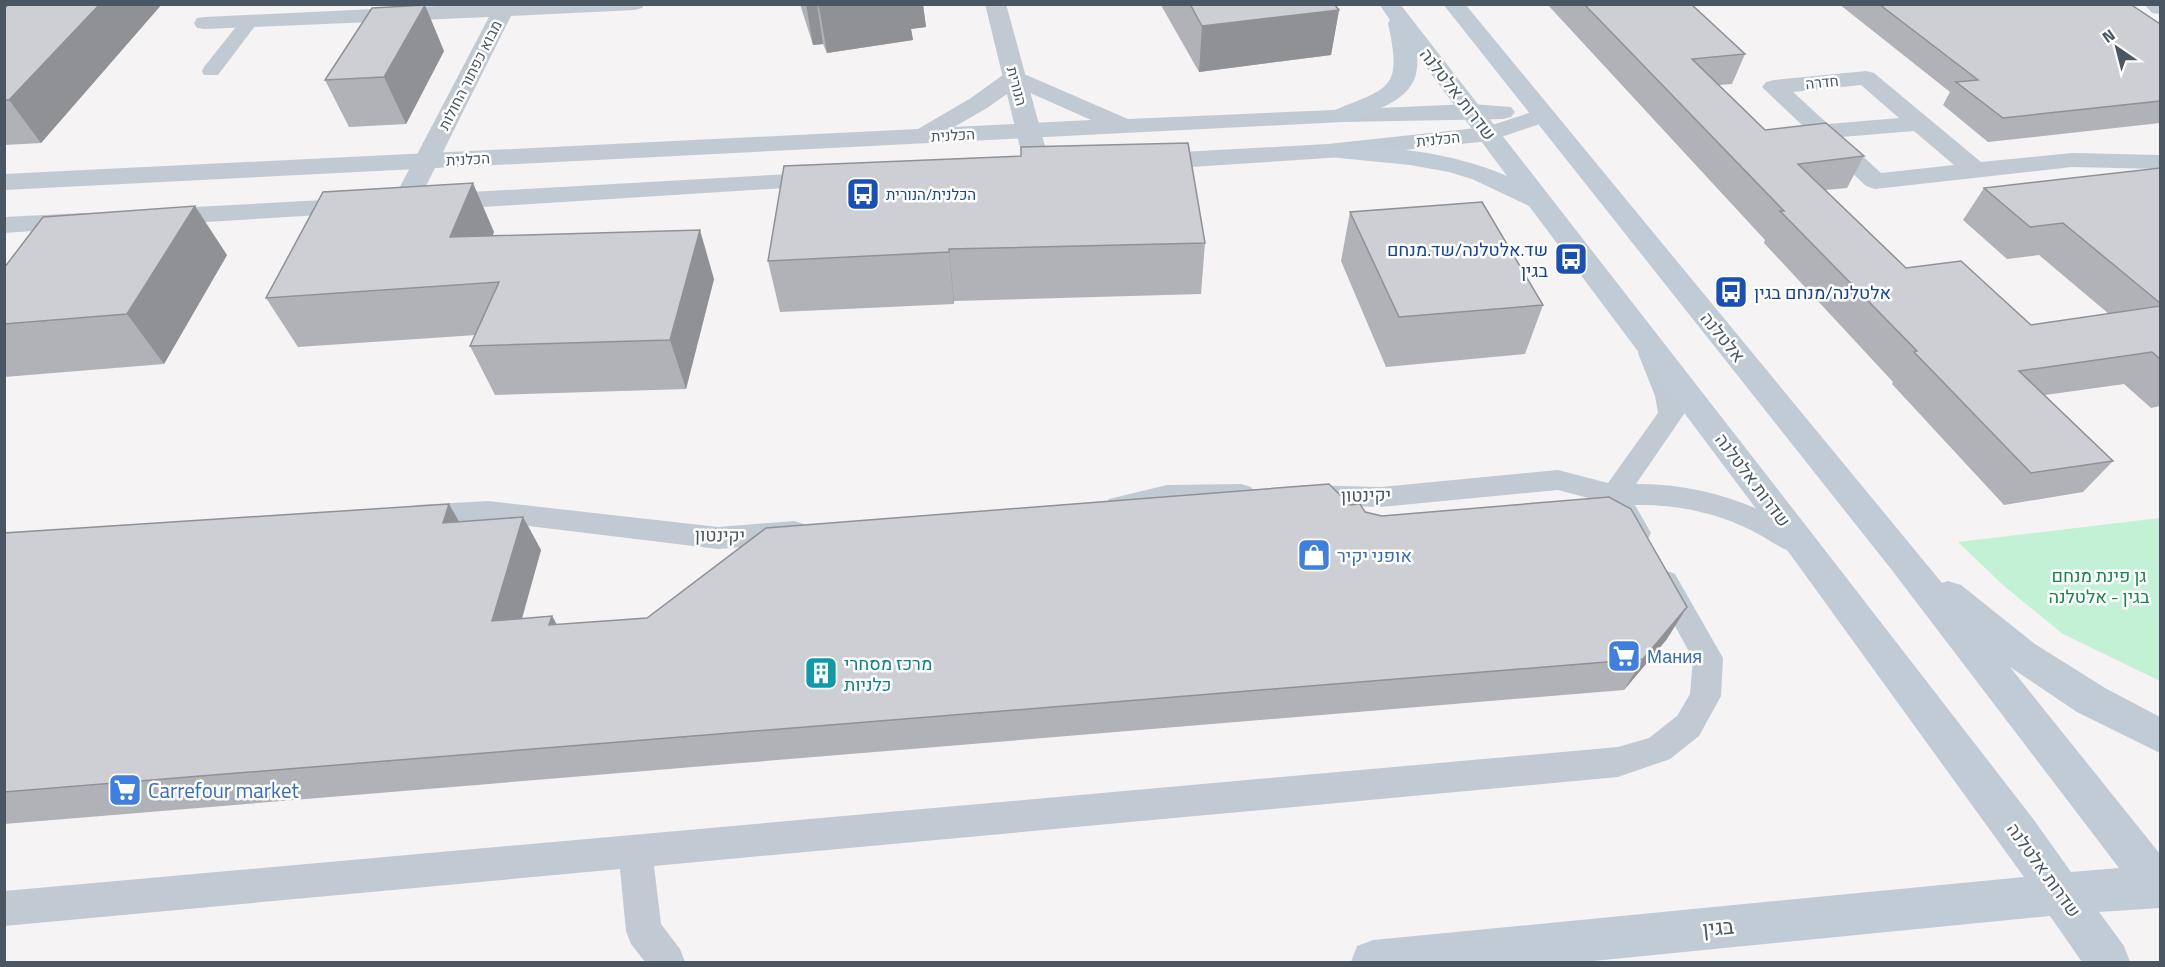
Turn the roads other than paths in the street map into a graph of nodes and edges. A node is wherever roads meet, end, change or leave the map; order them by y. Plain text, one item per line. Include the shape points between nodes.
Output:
1 (635, 4) edge
2 (995, 4) edge
3 (1454, 4) edge
4 (2154, 4) edge
5 (2160, 8) edge
6 (382, 10) edge
7 (503, 10) junction
8 (1393, 10) edge
9 (249, 22) junction
10 (205, 23) dead end
11 (211, 71) dead end
12 (1015, 77) junction
13 (1471, 111) junction
14 (1343, 115) junction
15 (1544, 115) junction
16 (1919, 123) junction
17 (1128, 126) junction
18 (1029, 131) junction
19 (1822, 132) junction
20 (1489, 134) junction
21 (918, 137) junction
22 (1328, 152) junction
23 (426, 161) junction
24 (2160, 162) edge
25 (1128, 163) edge
26 (1037, 168) edge
27 (1975, 170) junction
28 (847, 179) edge
29 (4, 182) edge
30 (404, 204) junction
31 (1543, 204) junction
32 (4, 225) edge
33 (1643, 335) junction
34 (1615, 495) junction
35 (1097, 511) edge
36 (1583, 517) edge
37 (395, 518) edge
38 (824, 530) edge
39 (1802, 545) junction
40 (1903, 559) junction
41 (2160, 736) edge
42 (635, 851) junction
43 (2160, 885) edge
44 (2062, 894) junction
45 (4, 909) edge
46 (667, 963) edge
47 (1373, 963) edge
48 (2108, 963) edge

1 - 7 street, מבוא כפתור החולות
2 - 12 street, הנורית
3 - 15 main road
4 - 5 street
6 - 7 street, מבוא כפתור החולות
6 - 9 street, מבוא כפתור החולות
7 - 23 street, מבוא כפתור החולות
8 - 13 main road, שדרות אלטלנה
8 - 14 main road via 1406,49 1408,69 1404,82 1381,99
9 - 10 street, מבוא כפתור החולות
9 - 11 lane
12 - 17 street
12 - 18 street, הנורית
12 - 21 street via 952,120
13 - 14 street, הכלנית
13 - 15 street, הכלנית
13 - 20 main road, שדרות אלטלנה
14 - 17 street, הכלנית
15 - 20 street, הכלנית
15 - 40 main road, אלטלנה
16 - 19 street
16 - 19 street, חדרה via 1866,78 1774,87
16 - 27 street, חדרה
17 - 18 street, הכלנית
18 - 21 street, הכלנית
18 - 26 street, הנורית
19 - 27 street, חדרה via 1875,181
20 - 22 street, הכלנית
20 - 31 main road, שדרות אלטלנה
21 - 23 street, הכלנית
22 - 25 street, הכלנית
22 - 31 main road via 1415,156 1459,165 1504,182
23 - 29 street, הכלנית
23 - 30 street, מבוא כפתור החולות
24 - 27 street, חדרה via 2072,160
28 - 30 street
30 - 32 street
31 - 33 main road, שדרות אלטלנה
33 - 34 lane via 1668,396 1671,414
33 - 39 main road, שדרות אלטלנה
34 - 35 lane, יקינטון via 1558,480 1381,497 1167,495
34 - 36 lane
34 - 39 lane, יקינטון via 1658,494 1714,504 1761,522
34 - 42 lane via 1708,658 1705,696 1688,726 1659,749 1618,762
37 - 38 lane, יקינטון via 488,511 718,537
39 - 44 main road, שדרות אלטלנה
40 - 41 main road via 2022,655 2091,700
40 - 43 main road
42 - 45 lane
42 - 46 lane via 644,930
43 - 44 main road, בגין
44 - 47 main road, בגין
44 - 48 main road, שדרות אלטלנה

